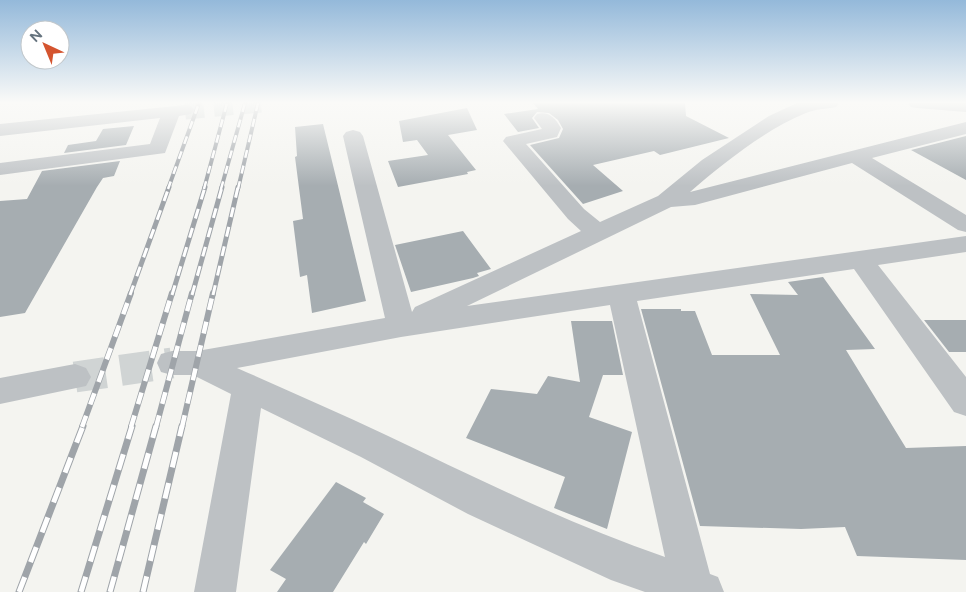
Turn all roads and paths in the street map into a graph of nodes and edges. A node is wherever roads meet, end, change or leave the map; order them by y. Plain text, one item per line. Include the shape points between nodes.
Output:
1 (168, 131) edge
2 (551, 131) edge
3 (760, 131) edge
4 (956, 131) edge
5 (353, 136) dead end
6 (856, 156) junction
7 (0, 170) edge
8 (666, 201) junction
9 (966, 225) edge
10 (598, 233) junction
11 (966, 244) edge
12 (860, 259) junction
13 (621, 294) junction
14 (401, 326) junction
15 (75, 377) tunnel mouth
16 (248, 386) junction
17 (0, 391) edge
18 (966, 402) edge
19 (697, 591) edge
20 (215, 592) edge

1 - 7 street via 158,149
2 - 10 street via 550,134 514,141 576,214
3 - 8 street via 709,164
4 - 6 street
5 - 14 street
6 - 8 street via 695,198
6 - 9 street
8 - 10 street
10 - 14 street
11 - 12 street
12 - 13 street
12 - 18 street
13 - 14 street
13 - 19 street
14 - 16 street via 185,363
15 - 17 street
16 - 19 street via 480,501 611,559
16 - 20 street

